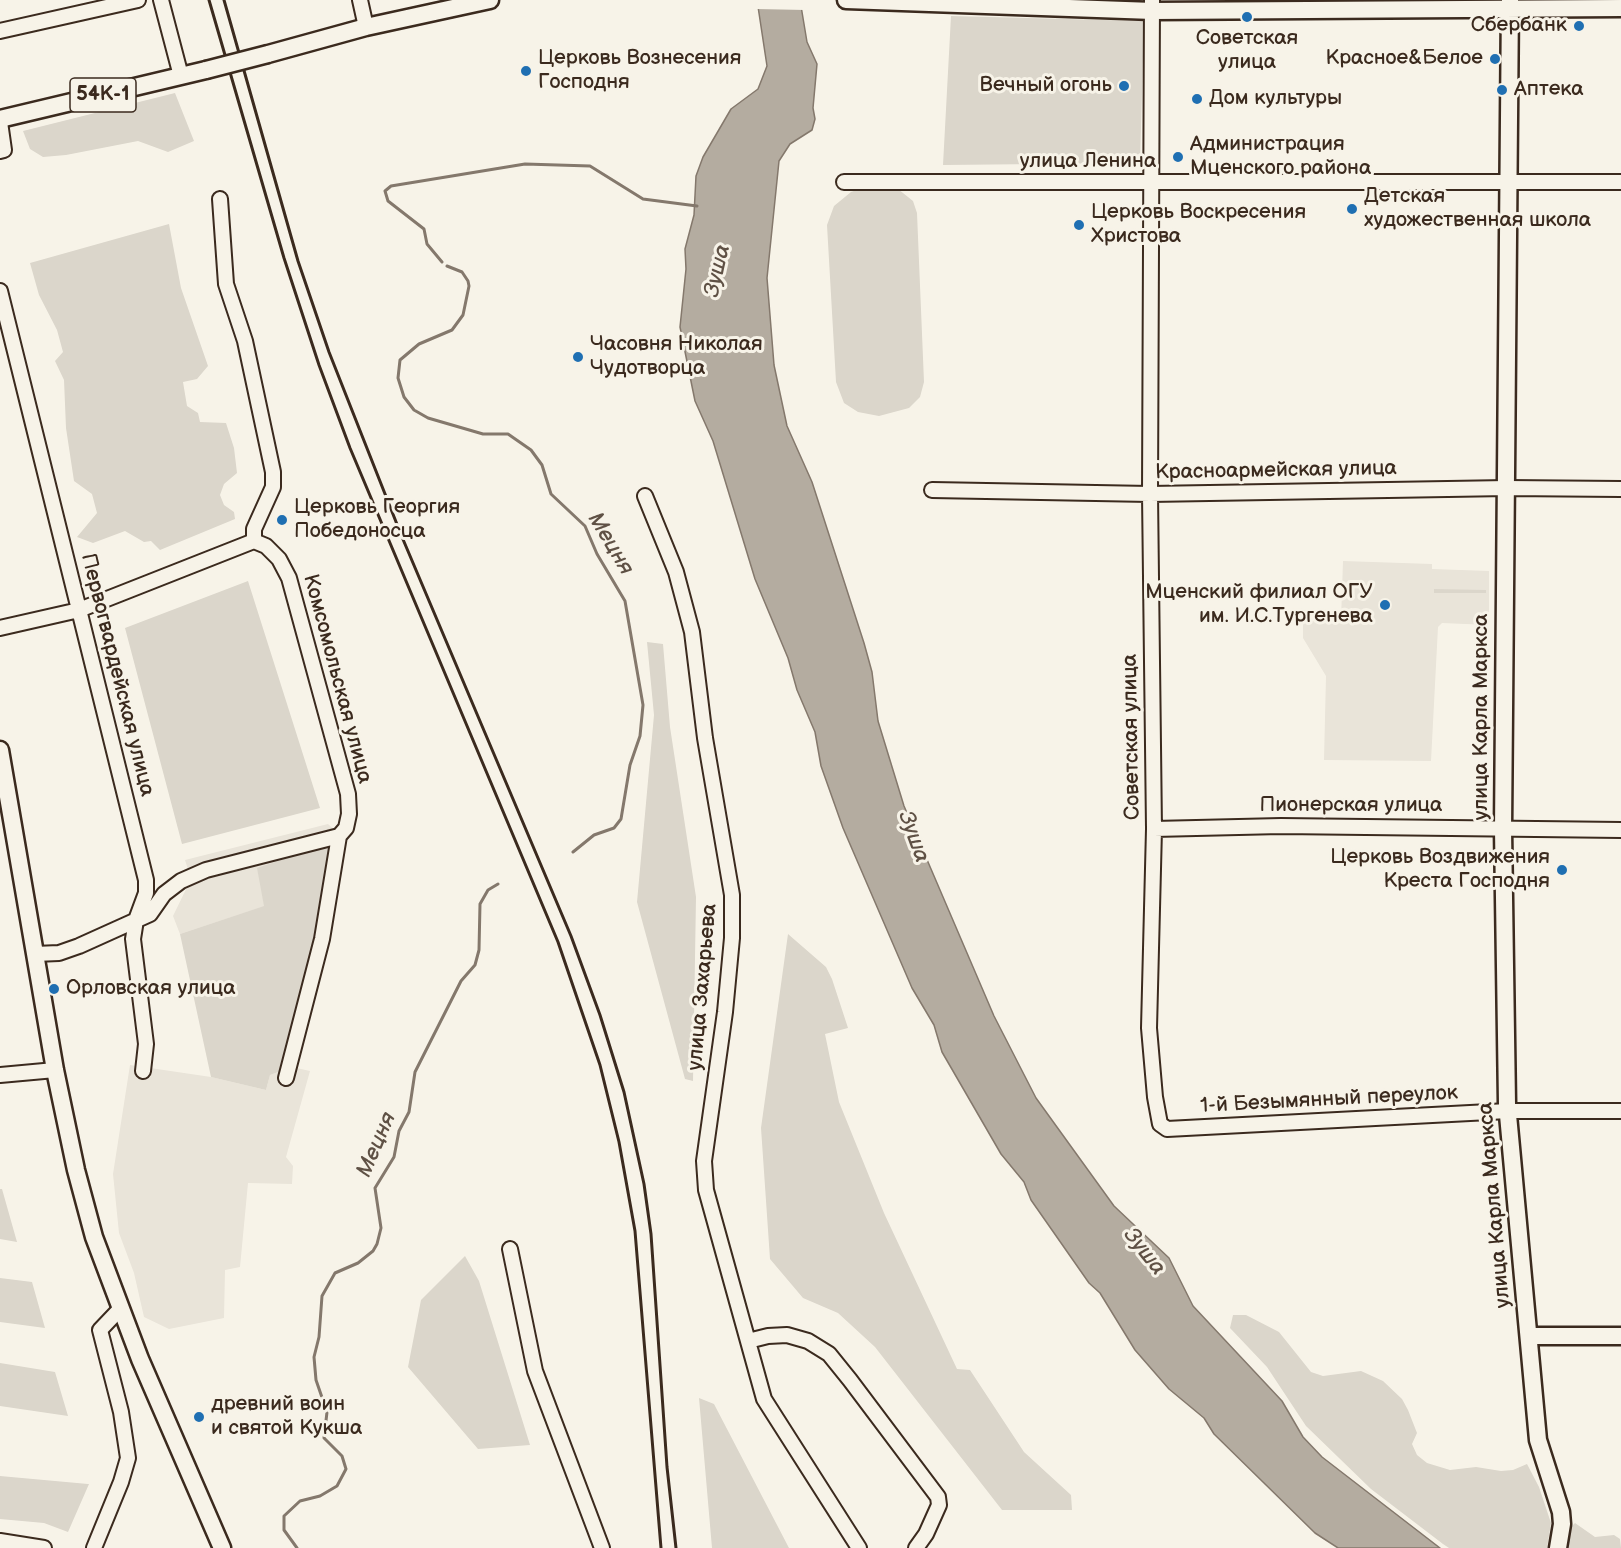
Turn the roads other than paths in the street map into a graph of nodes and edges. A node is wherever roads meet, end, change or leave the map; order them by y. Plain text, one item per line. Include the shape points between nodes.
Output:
1 (138, 0) edge
2 (161, 0) edge
3 (360, 0) edge
4 (490, 0) edge
5 (846, 0) edge
6 (1510, 4) edge
7 (1152, 5) edge
8 (1621, 9) edge
9 (366, 27) junction
10 (0, 31) edge
11 (180, 76) junction
12 (0, 120) edge
13 (0, 151) edge
14 (844, 182) dead end
15 (1152, 182) junction
16 (1510, 182) junction
17 (1621, 182) edge
18 (220, 199) dead end
19 (0, 291) edge
20 (1508, 488) junction
21 (1621, 489) edge
22 (932, 490) dead end
23 (1150, 494) junction
24 (645, 496) dead end
25 (254, 541) junction
26 (79, 610) junction
27 (0, 628) edge
28 (0, 750) edge
29 (1154, 829) junction
30 (1503, 829) junction
31 (1621, 830) edge
32 (339, 836) junction
33 (136, 920) junction
34 (35, 954) junction
35 (55, 1070) junction
36 (143, 1071) dead end
37 (0, 1075) edge
38 (286, 1078) dead end
39 (1508, 1111) junction
40 (1621, 1111) edge
41 (1157, 1113) joint
42 (510, 1249) dead end
43 (120, 1309) junction
44 (1621, 1335) edge
45 (1530, 1336) junction
46 (748, 1341) junction
47 (0, 1541) edge
48 (1560, 1542) edge
49 (44, 1548) edge
50 (94, 1548) edge
51 (222, 1548) edge
52 (602, 1548) edge
53 (859, 1548) edge
54 (916, 1548) edge

1 - 10 street
2 - 11 street
3 - 9 street
4 - 9 main road, 54К-1
5 - 7 main road
6 - 7 main road
6 - 8 main road
6 - 16 main road, улица Карла Маркса
7 - 15 street, Советская улица
9 - 11 main road, 54К-1, bridge
11 - 12 main road, 54К-1
12 - 13 street via 4,150
14 - 15 street, улица Ленина
15 - 16 street, улица Ленина
15 - 23 street, Советская улица
16 - 17 street, улица Ленина
16 - 20 main road, улица Карла Маркса
18 - 25 street via 226,284 245,341 273,472 273,487 254,529
19 - 26 street, Первогвардейская улица
20 - 21 street, Красноармейская улица
20 - 23 street, Красноармейская улица
20 - 30 main road, улица Карла Маркса
22 - 23 street, Красноармейская улица
23 - 29 street, Советская улица
24 - 46 street, улица Захарьева via 676,572 692,632 705,738 732,895 725,1012 704,1177
25 - 26 street
25 - 32 street, Комсомольская улица via 279,559 290,578 348,794 346,828
26 - 27 street
26 - 33 street, Первогвардейская улица via 146,880 146,893
28 - 34 main road
29 - 30 street, Пионерская улица
29 - 41 street, Советская улица via 1149,1028
30 - 31 street, Пионерская улица
30 - 39 main road, улица Карла Маркса
32 - 33 street via 206,870 181,881 164,894 150,914
32 - 38 street, Комсомольская улица via 322,939
33 - 34 street via 79,946 58,953
33 - 36 street, Первогвардейская улица via 134,939 146,1044
34 - 35 main road
35 - 37 street
35 - 43 main road via 94,1237
39 - 40 street, 1-й Безымянный переулок
39 - 41 street, 1-й Безымянный переулок via 1167,1129
39 - 45 main road, улица Карла Маркса
42 - 52 street via 535,1371
43 - 50 street via 100,1330 128,1458
43 - 51 main road
44 - 45 main road
45 - 48 main road, улица Карла Маркса via 1538,1440 1561,1512
46 - 53 street, улица Захарьева via 764,1399
46 - 54 street via 787,1335 808,1341 829,1354 843,1371 938,1497 939,1505
47 - 49 street

